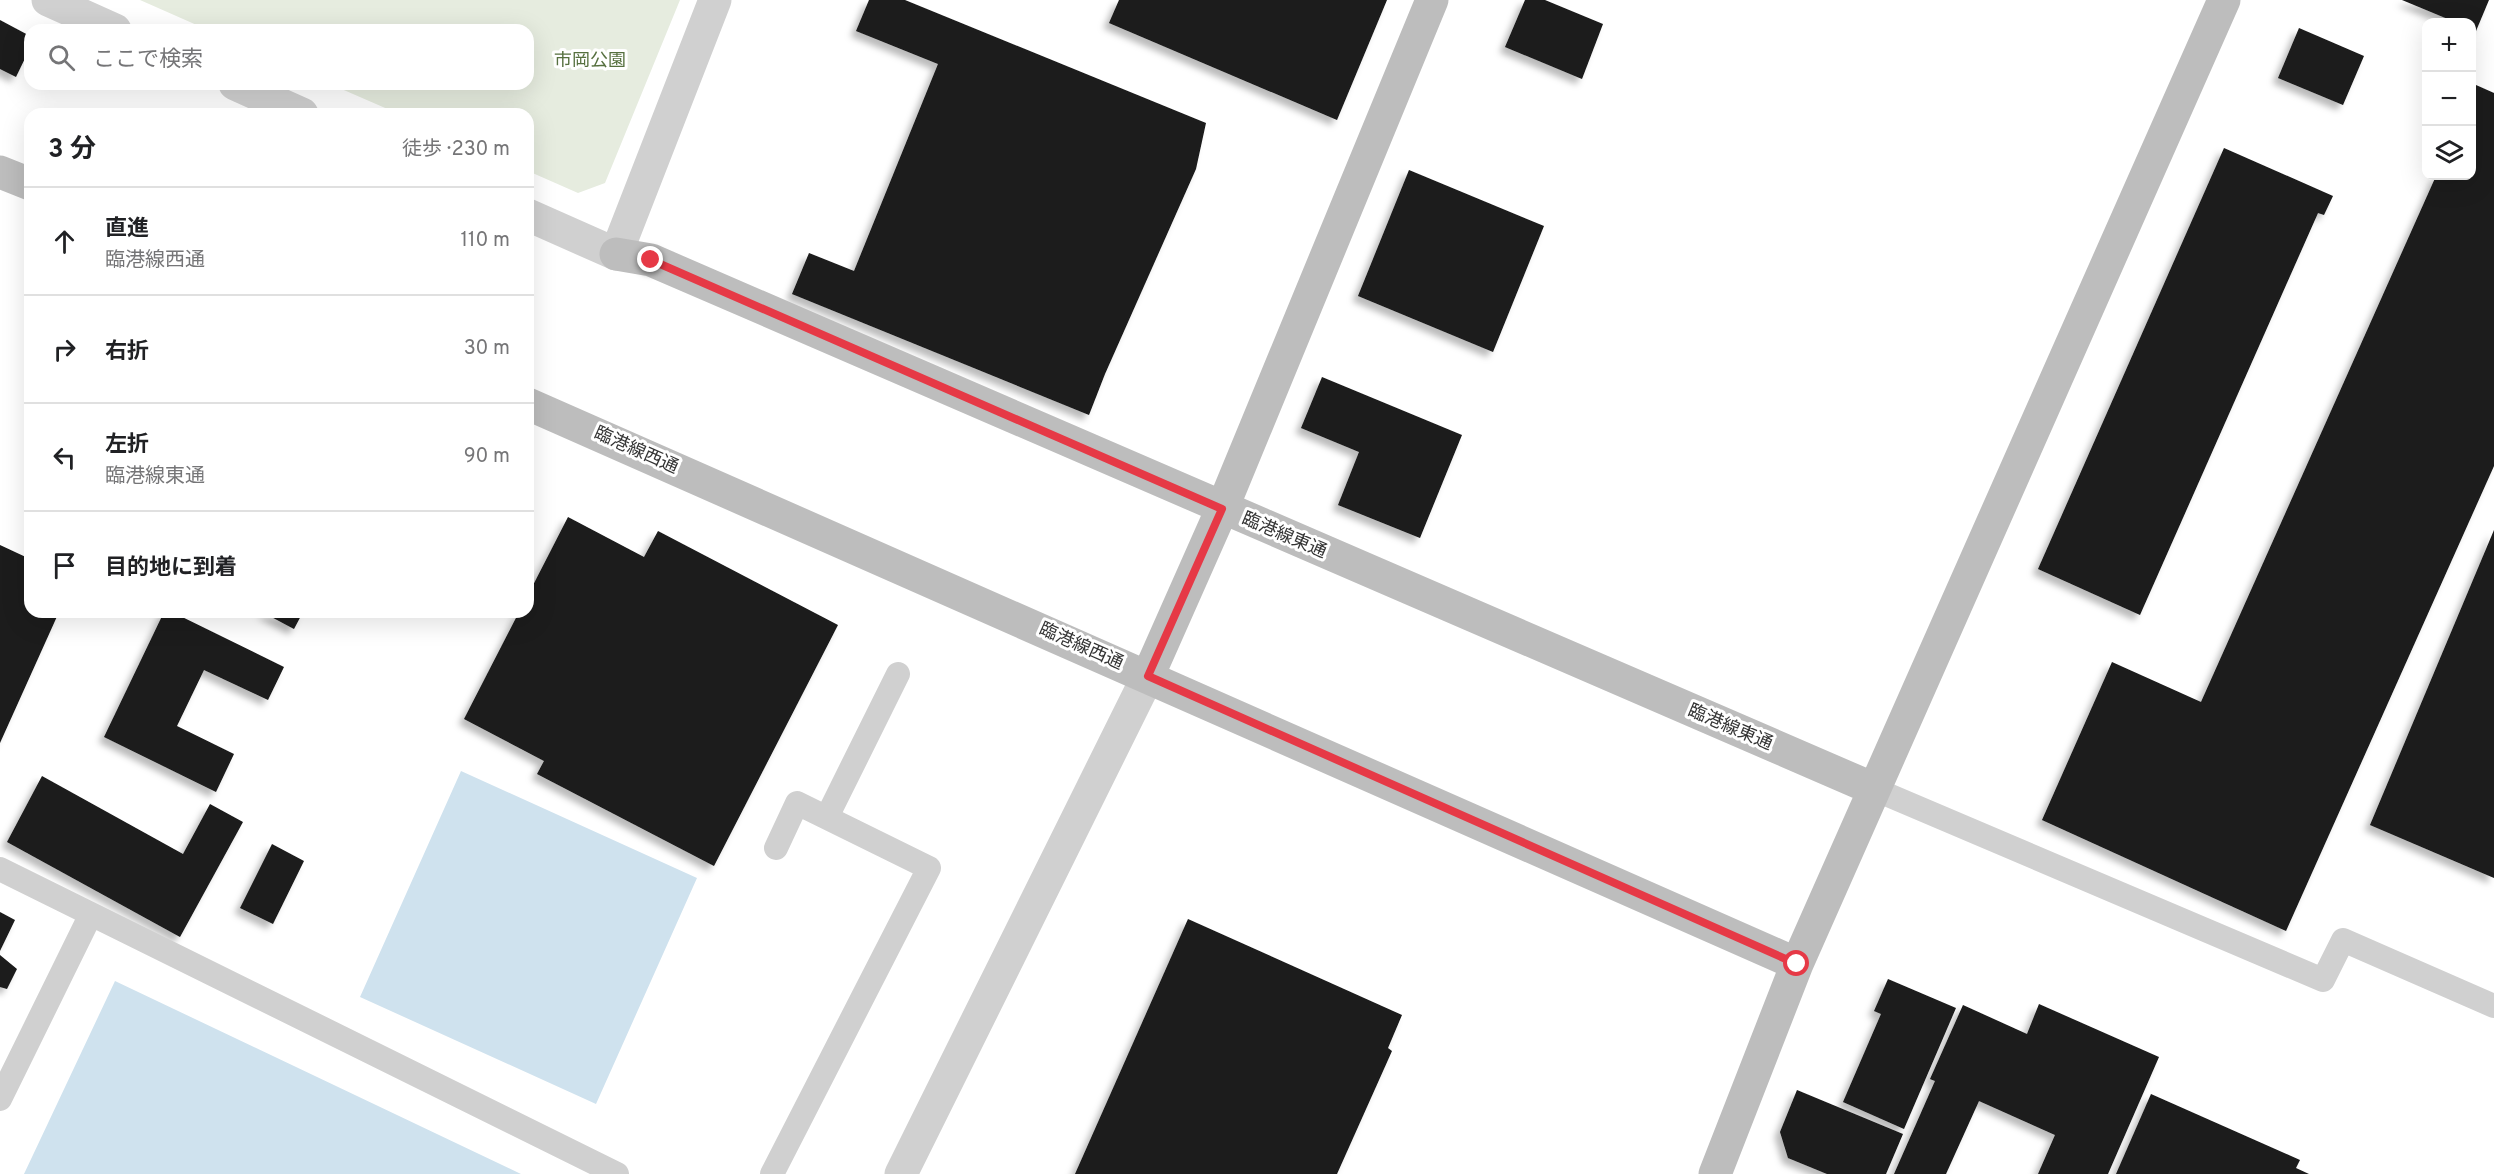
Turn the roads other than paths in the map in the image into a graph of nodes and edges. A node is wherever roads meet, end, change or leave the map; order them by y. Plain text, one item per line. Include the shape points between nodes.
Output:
1 (48, 0) edge
2 (715, 0) edge
3 (1432, 0) edge
4 (2224, 0) edge
5 (102, 24) edge
6 (249, 90) edge
7 (290, 108) edge
8 (0, 172) edge
9 (24, 182) edge
10 (534, 218) edge
11 (616, 254) junction
12 (534, 407) edge
13 (1222, 509) junction
14 (898, 674) dead end
15 (1148, 676) junction
16 (1874, 789) junction
17 (826, 817) junction
18 (776, 848) dead end
19 (0, 869) edge
20 (91, 914) junction
21 (1797, 964) junction
22 (2494, 1006) edge
23 (0, 1099) edge
24 (617, 1174) edge
25 (772, 1174) edge
26 (901, 1174) edge
27 (1715, 1174) edge

1 - 5 street
2 - 11 street
3 - 13 street
4 - 16 street
6 - 7 street
8 - 9 street
10 - 11 street, 臨港線東通
11 - 13 street, 臨港線東通 via 651,260
12 - 15 street, 臨港線西通
13 - 15 street
13 - 16 street, 臨港線東通
14 - 17 lane
15 - 21 street, 臨港線西通
15 - 26 street
16 - 21 street
16 - 22 lane via 2323,980 2343,940
17 - 18 lane via 797,803
17 - 25 lane via 930,868
19 - 20 lane
20 - 23 lane
20 - 24 lane
21 - 27 street

